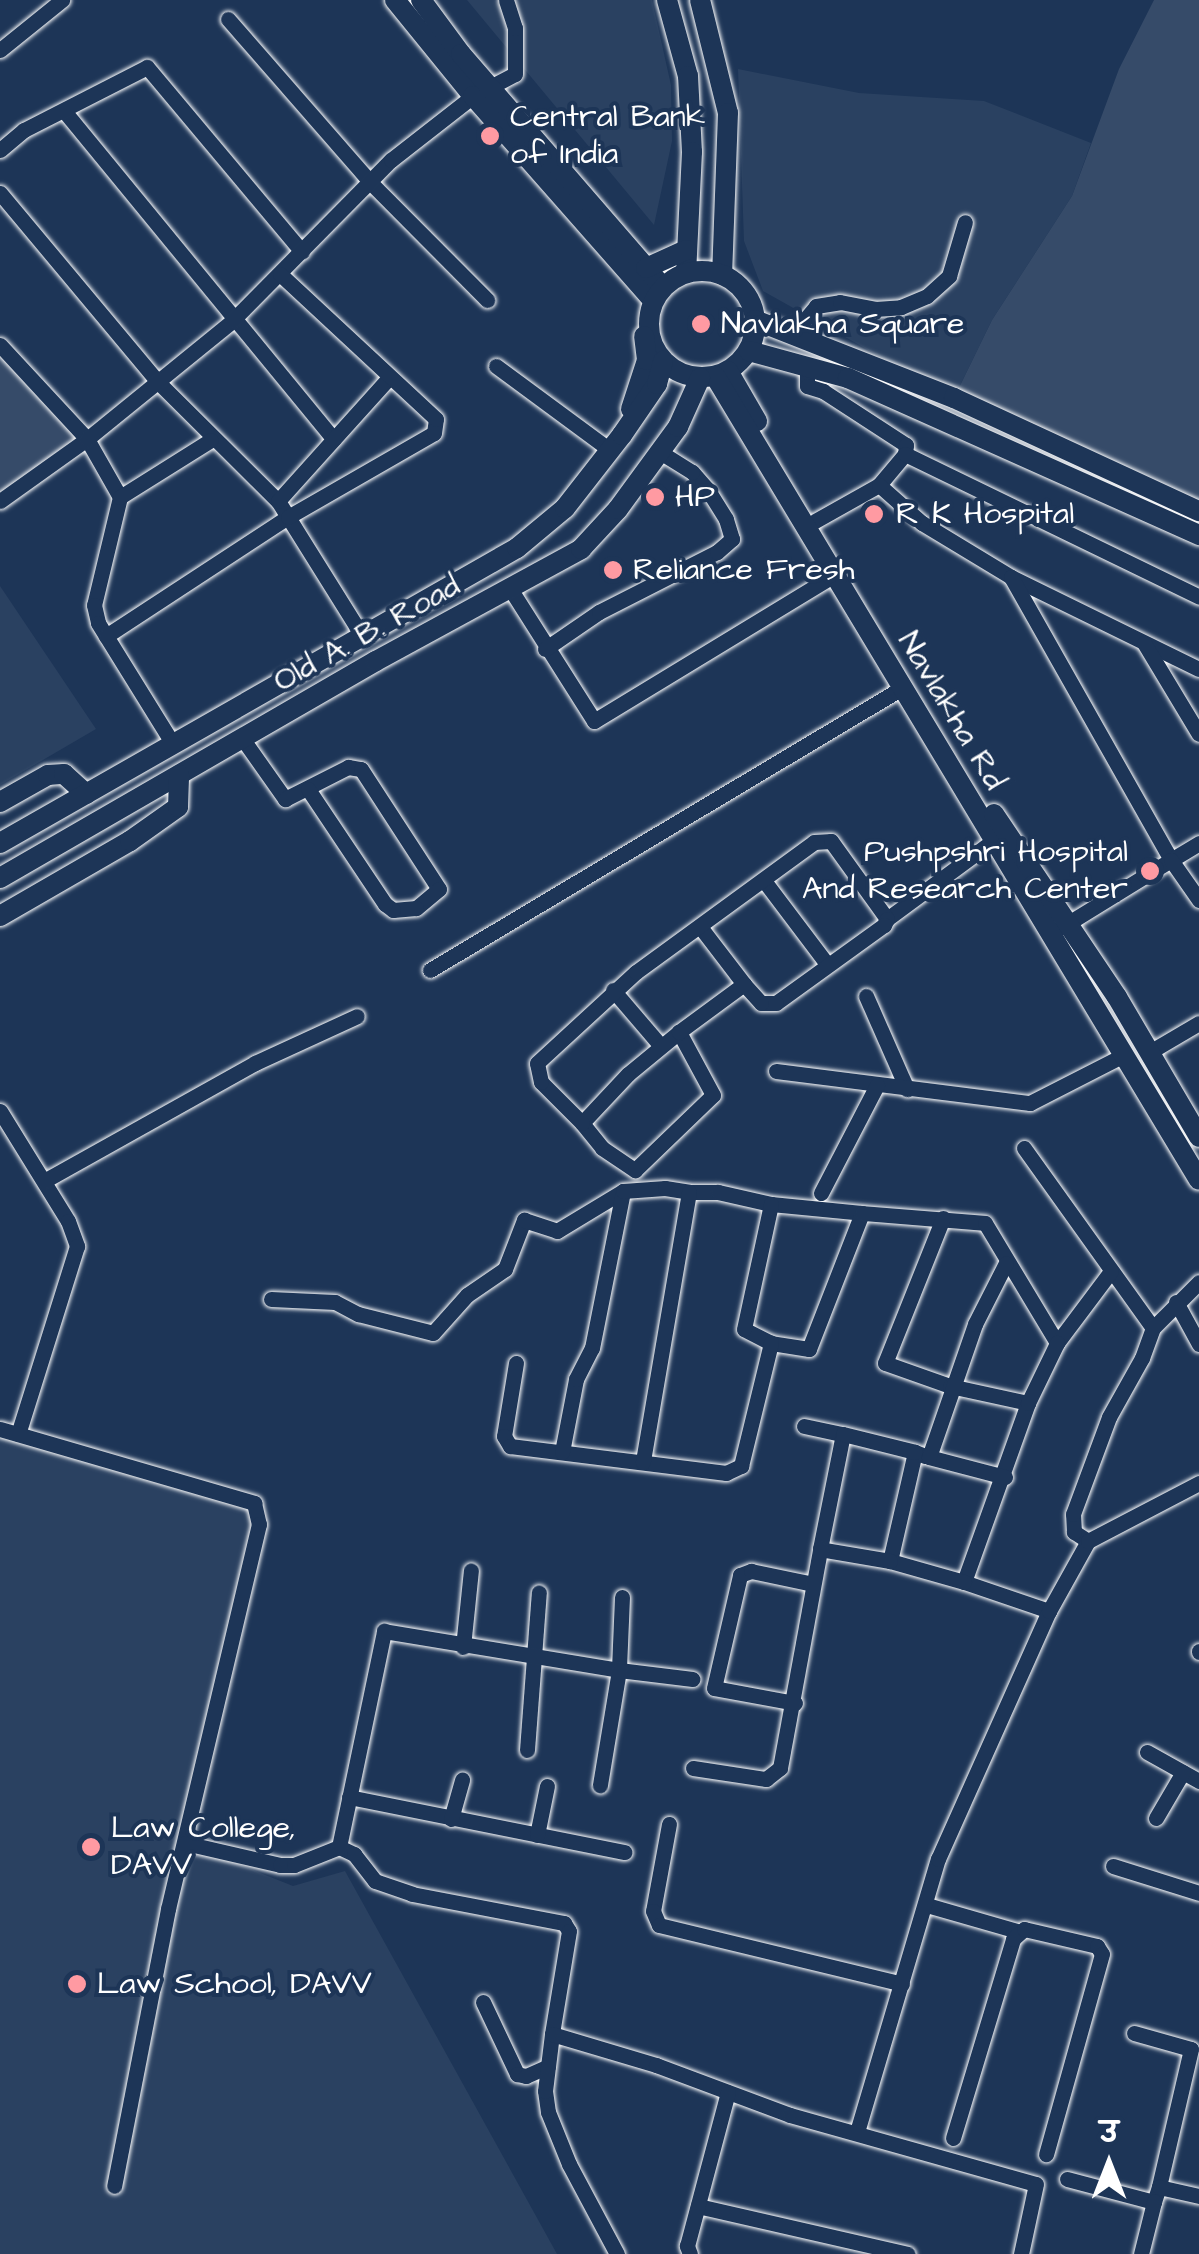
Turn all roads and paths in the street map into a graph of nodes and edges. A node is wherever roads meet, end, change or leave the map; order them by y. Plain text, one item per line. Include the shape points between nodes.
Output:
1 (62, 0) edge
2 (395, 0) edge
3 (421, 0) edge
4 (506, 0) edge
5 (667, 0) edge
6 (700, 0) edge
7 (228, 19) dead end
8 (0, 50) edge
9 (481, 90) junction
10 (65, 112) junction
11 (0, 150) edge
12 (371, 183) junction
13 (0, 192) edge
14 (724, 217) junction
15 (965, 222) dead end
16 (686, 250) junction
17 (302, 252) junction
18 (611, 252) junction
19 (646, 268) junction
20 (686, 273) junction
21 (280, 274) junction
22 (722, 275) junction
23 (745, 293) junction
24 (658, 294) junction
25 (488, 300) dead end
26 (755, 320) junction
27 (232, 321) junction
28 (792, 335) junction
29 (0, 345) edge
30 (749, 351) junction
31 (770, 356) junction
32 (663, 361) junction
33 (496, 366) dead end
34 (807, 367) junction
35 (388, 379) junction
36 (158, 382) junction
37 (716, 383) junction
38 (87, 439) junction
39 (334, 439) junction
40 (211, 440) junction
41 (616, 442) junction
42 (660, 452) junction
43 (905, 454) junction
44 (878, 485) junction
45 (120, 498) junction
46 (0, 501) edge
47 (278, 501) junction
48 (1199, 511) edge
49 (288, 517) junction
50 (815, 521) junction
51 (1199, 535) edge
52 (834, 575) junction
53 (1011, 577) junction
54 (511, 590) junction
55 (1199, 597) edge
56 (106, 636) junction
57 (363, 638) junction
58 (1144, 642) junction
59 (545, 649) junction
60 (1199, 669) edge
61 (902, 688) junction
62 (1199, 734) edge
63 (242, 738) junction
64 (174, 744) junction
65 (179, 775) junction
66 (308, 790) junction
67 (86, 794) junction
68 (0, 802) edge
69 (994, 840) junction
70 (0, 843) edge
71 (1199, 844) edge
72 (1171, 860) junction
73 (0, 878) edge
74 (764, 882) junction
75 (1199, 900) edge
76 (0, 916) edge
77 (887, 918) junction
78 (701, 928) junction
79 (1057, 930) junction
80 (827, 964) junction
81 (430, 970) dead end
82 (744, 984) junction
83 (612, 990) junction
84 (866, 996) dead end
85 (357, 1016) dead end
86 (1199, 1024) edge
87 (680, 1032) junction
88 (660, 1046) junction
89 (1148, 1053) junction
90 (1122, 1056) junction
91 (776, 1071) dead end
92 (878, 1085) junction
93 (907, 1089) junction
94 (0, 1111) edge
95 (582, 1123) junction
96 (1198, 1132) edge
97 (1024, 1148) dead end
98 (1199, 1180) edge
99 (44, 1181) junction
100 (623, 1191) junction
101 (689, 1192) junction
102 (821, 1193) dead end
103 (771, 1204) junction
104 (862, 1213) junction
105 (943, 1218) junction
106 (1006, 1263) junction
107 (1111, 1271) junction
108 (1199, 1282) edge
109 (271, 1299) dead end
110 (1176, 1302) junction
111 (1153, 1328) junction
112 (771, 1343) junction
113 (1057, 1343) junction
114 (1199, 1344) edge
115 (516, 1363) dead end
116 (950, 1386) junction
117 (1028, 1402) junction
118 (804, 1426) dead end
119 (0, 1429) edge
120 (18, 1434) junction
121 (843, 1434) junction
122 (562, 1452) junction
123 (922, 1454) junction
124 (643, 1462) junction
125 (1005, 1477) junction
126 (1199, 1483) edge
127 (1088, 1541) junction
128 (820, 1549) junction
129 (890, 1561) junction
130 (471, 1570) dead end
131 (964, 1582) junction
132 (813, 1584) junction
133 (539, 1592) dead end
134 (622, 1598) dead end
135 (1048, 1610) junction
136 (463, 1647) junction
137 (534, 1659) junction
138 (620, 1670) junction
139 (692, 1680) dead end
140 (795, 1703) junction
141 (527, 1750) dead end
142 (1147, 1752) dead end
143 (693, 1768) dead end
144 (1183, 1772) junction
145 (462, 1780) dead end
146 (1199, 1781) edge
147 (600, 1785) dead end
148 (547, 1786) dead end
149 (349, 1797) junction
150 (1156, 1818) dead end
151 (451, 1819) junction
152 (669, 1824) dead end
153 (536, 1835) junction
154 (185, 1843) junction
155 (339, 1847) junction
156 (624, 1852) dead end
157 (1113, 1866) dead end
158 (1199, 1893) edge
159 (927, 1906) junction
160 (1017, 1932) junction
161 (902, 1984) junction
162 (483, 2002) dead end
163 (1134, 2033) dead end
164 (552, 2034) junction
165 (1195, 2050) edge
166 (548, 2066) junction
167 (728, 2092) junction
168 (858, 2132) junction
169 (953, 2138) dead end
170 (1046, 2154) dead end
171 (1067, 2179) dead end
172 (114, 2186) dead end
173 (1157, 2194) junction
174 (1199, 2196) edge
175 (698, 2206) junction
176 (617, 2254) edge
177 (690, 2254) edge
178 (908, 2254) edge
179 (1021, 2254) edge
180 (1141, 2254) edge

1 - 8 street
2 - 9 main road
3 - 9 main road
4 - 9 street via 515,28 516,74
5 - 16 main road via 688,76
6 - 14 main road via 728,113
7 - 12 street
9 - 12 street
9 - 18 main road
9 - 19 main road
10 - 11 street via 24,130
10 - 17 street via 147,67
10 - 27 street
12 - 17 street
12 - 25 street
13 - 36 street
14 - 22 main road
14 - 23 main road
15 - 28 street via 949,276 927,296 901,307 816,306
16 - 19 main road
16 - 20 main road
17 - 21 street
18 - 24 main road
18 - 41 main road via 640,296 647,360
19 - 24 main road
20 - 22 main road
20 - 24 main road
21 - 27 street
21 - 35 street
22 - 23 main road
23 - 26 main road
24 - 32 main road via 649,332
26 - 28 main road
26 - 30 main road
27 - 36 street
27 - 39 street
28 - 48 main road via 954,398
29 - 38 street
30 - 31 main road
30 - 37 main road, Old A. B. Road
31 - 34 main road
31 - 37 main road
32 - 37 main road
32 - 41 main road, Old A. B. Road via 657,384
33 - 41 street
34 - 43 street via 807,386 898,437
34 - 51 main road via 848,378
35 - 39 street
35 - 49 street via 436,419 434,433
36 - 38 street
36 - 40 street
37 - 42 main road, Old A. B. Road
37 - 50 main road
37 - 52 main road, Navlakha Rd
38 - 45 street
38 - 46 street
39 - 47 street
40 - 45 street
40 - 47 street
41 - 57 main road, Old A. B. Road via 565,508 518,548
42 - 54 main road, Old A. B. Road via 581,549
42 - 59 street via 707,489 732,540
43 - 44 street
43 - 55 street
44 - 50 street
44 - 53 street via 922,523
45 - 56 street via 94,588
47 - 49 street
49 - 56 street
49 - 57 street
50 - 79 main road
52 - 59 street via 598,720 589,718
52 - 61 main road, Navlakha Rd
53 - 58 street
53 - 72 street
54 - 59 street
54 - 63 main road, Old A. B. Road
56 - 64 street
57 - 64 main road, Old A. B. Road
58 - 60 street
58 - 62 street
61 - 69 main road, Navlakha Rd
61 - 81 street
63 - 65 main road, Old A. B. Road
63 - 66 street via 279,795 288,800
64 - 67 main road, Old A. B. Road
65 - 73 main road, Old A. B. Road
65 - 76 main road via 178,807
66 - 66 street via 385,904 416,908 439,889 361,769 348,767
67 - 68 main road via 64,774 48,775
67 - 70 main road, Old A. B. Road
69 - 77 street
69 - 79 main road, Navlakha Rd
71 - 72 street
72 - 75 street
72 - 79 street
74 - 77 street via 814,842 830,840
74 - 78 street
74 - 80 street
77 - 80 street
78 - 82 street
78 - 83 street
79 - 89 main road via 1117,997
79 - 90 main road, Navlakha Rd
80 - 82 street via 769,1006
82 - 87 street
83 - 88 street
83 - 95 street via 538,1063 541,1082
84 - 93 street
85 - 99 street via 255,1063
86 - 89 street
87 - 88 street
87 - 95 street via 713,1095 642,1166 627,1168
88 - 95 street
89 - 96 main road
90 - 93 street via 1030,1103
90 - 98 main road, Navlakha Rd
91 - 92 street
92 - 93 street
92 - 102 street
94 - 99 street
97 - 107 street
99 - 120 street via 77,1246
100 - 101 street via 646,1186
100 - 109 street via 556,1231 524,1220 505,1269 467,1296 433,1334 334,1302
100 - 122 street via 592,1348 576,1379
101 - 103 street
101 - 124 street
103 - 104 street
103 - 112 street via 744,1329
104 - 105 street
104 - 112 street via 808,1349
105 - 106 street via 984,1223
105 - 116 street via 885,1363
106 - 113 street
106 - 116 street
107 - 111 street
107 - 113 street
108 - 110 street
110 - 111 street
110 - 114 street
111 - 127 street via 1109,1417 1074,1514 1074,1532
112 - 124 street via 736,1472
113 - 117 street
115 - 122 street via 506,1443
116 - 117 street
116 - 123 street
117 - 125 street
118 - 121 street
119 - 120 street
120 - 154 street via 254,1504 259,1524 252,1563
121 - 123 street
121 - 128 street
122 - 124 street
123 - 125 street
123 - 129 street
125 - 131 street
126 - 127 street
127 - 135 street
128 - 129 street
128 - 132 street
129 - 131 street
130 - 136 street
131 - 135 street
132 - 140 street
132 - 140 street via 740,1575 714,1688
133 - 137 street
134 - 138 street
135 - 159 street via 938,1859
136 - 137 street
136 - 149 street via 384,1630
137 - 138 street
137 - 141 street
138 - 139 street
138 - 147 street
140 - 143 street via 776,1774
142 - 144 street
144 - 146 street
144 - 150 street
145 - 151 street
148 - 153 street
149 - 151 street
149 - 155 street
151 - 153 street
152 - 161 street via 653,1911 659,1925
153 - 156 street
154 - 155 street via 280,1866
154 - 172 street
155 - 164 street via 354,1854 375,1881 569,1928
157 - 158 street
159 - 160 street
159 - 161 street
160 - 169 street
160 - 170 street via 1097,1946 1102,1954
161 - 168 street
162 - 166 street via 516,2074
163 - 165 street
164 - 166 street
164 - 167 street
165 - 173 street
166 - 176 street via 548,2112
167 - 168 street
167 - 175 street
168 - 179 street via 1036,2184
171 - 173 street
173 - 174 street
173 - 180 street
175 - 177 street
175 - 178 street

